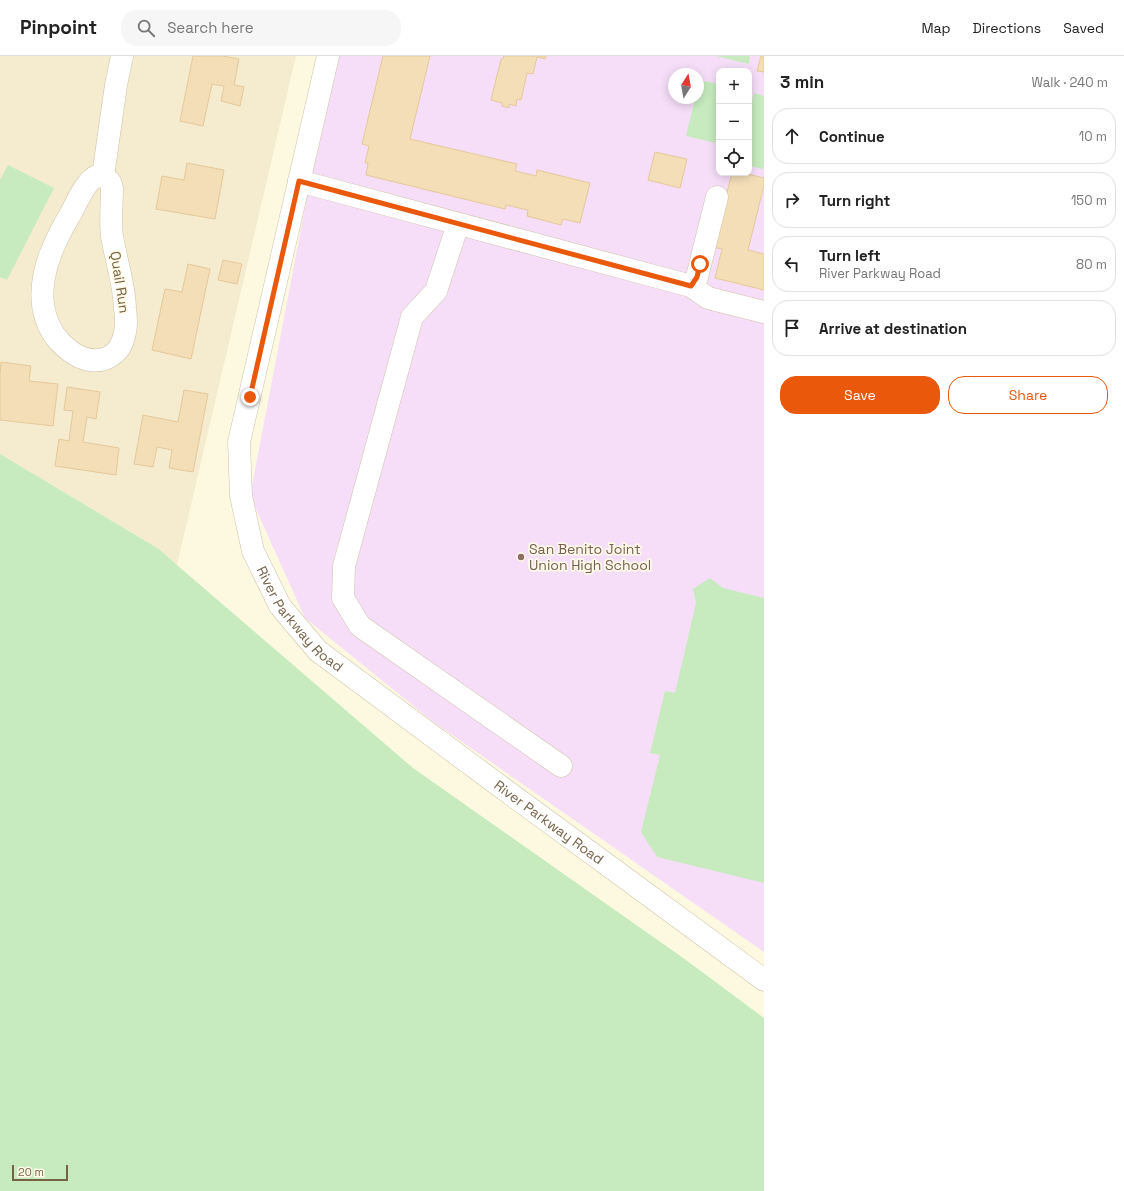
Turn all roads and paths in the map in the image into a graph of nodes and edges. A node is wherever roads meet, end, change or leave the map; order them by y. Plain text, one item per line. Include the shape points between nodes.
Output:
1 (122, 56) edge
2 (328, 56) edge
3 (103, 176) junction
4 (299, 181) junction
5 (717, 197) dead end
6 (458, 224) junction
7 (691, 286) junction
8 (764, 312) edge
9 (561, 766) dead end
10 (764, 980) edge

1 - 3 street
2 - 4 street, River Parkway Road
3 - 3 street, Quail Run via 88,182 61,230 45,273 43,296 48,324 60,342 74,354 96,360 104,360 119,349 123,341 126,320 124,294 112,235 112,188
4 - 6 street
4 - 10 street, River Parkway Road via 239,442 241,496 253,551 280,606 318,651
5 - 7 street via 697,277
6 - 7 street
6 - 9 street via 436,291 412,317 344,566 343,598 360,626
7 - 8 street via 721,309

